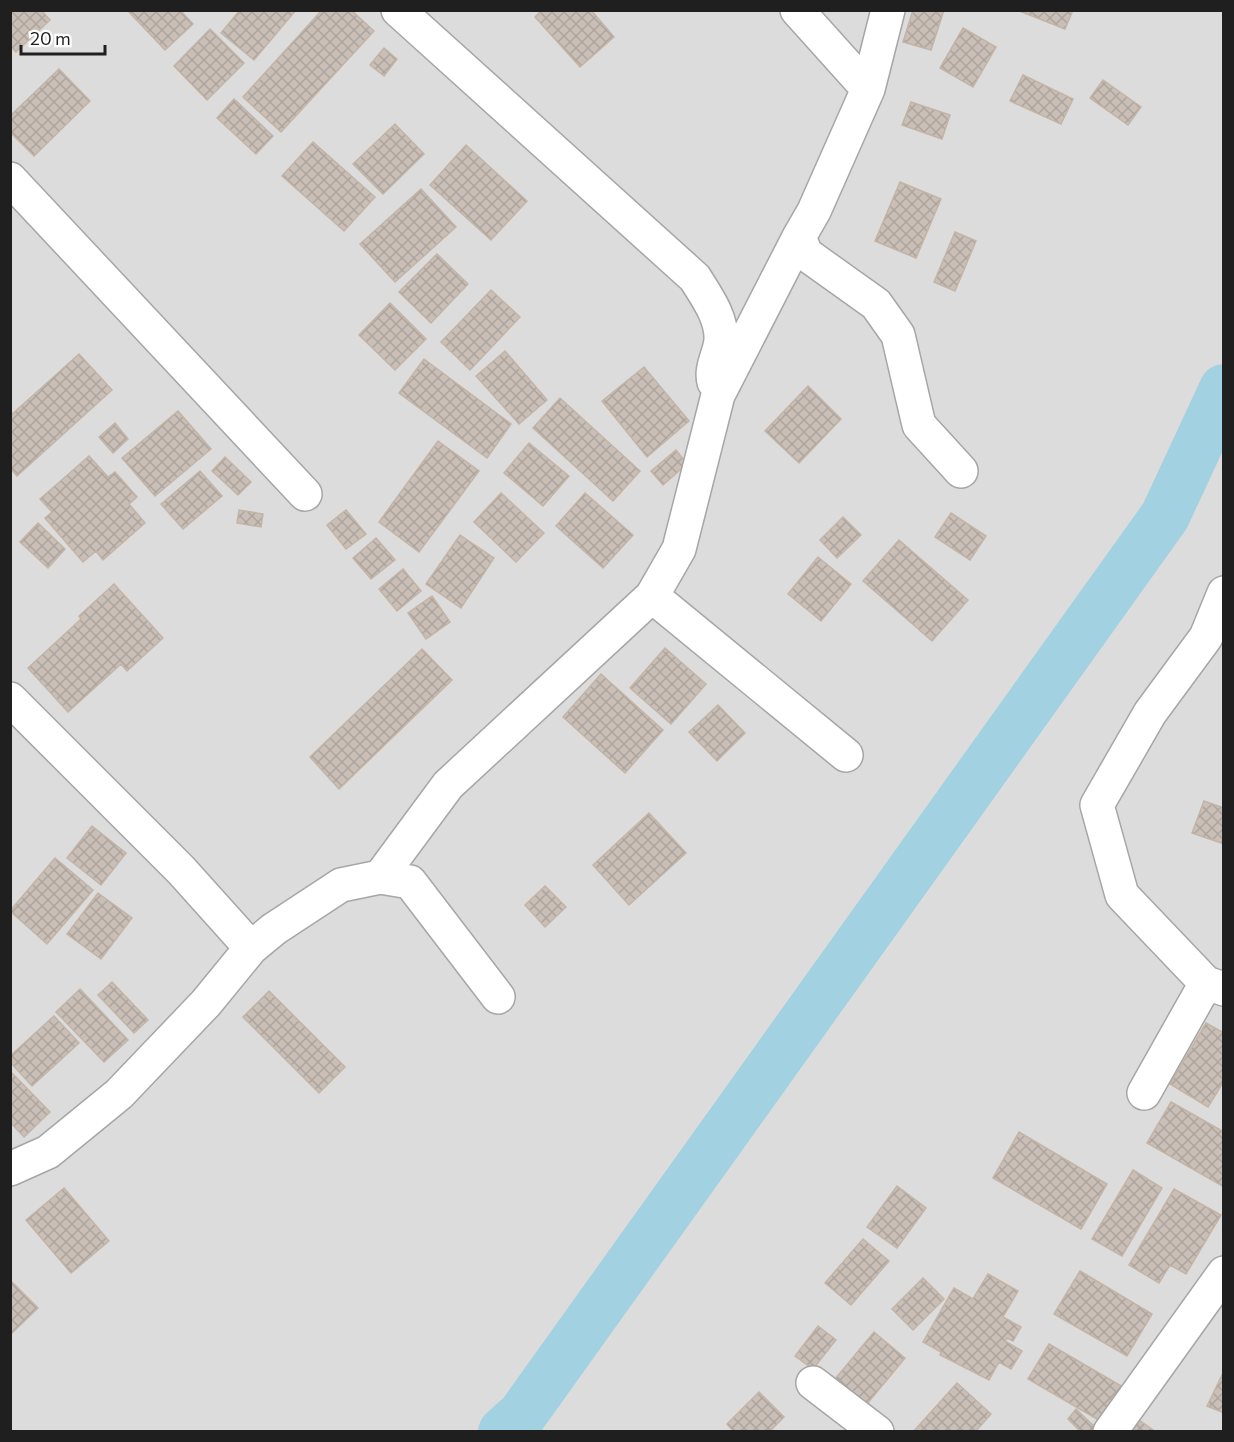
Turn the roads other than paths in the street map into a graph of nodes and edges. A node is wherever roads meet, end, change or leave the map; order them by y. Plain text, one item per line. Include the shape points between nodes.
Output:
1 (398, 10) edge
2 (797, 10) edge
3 (888, 10) edge
4 (868, 89) junction
5 (10, 179) edge
6 (799, 237) junction
7 (718, 395) junction
8 (961, 471) dead end
9 (305, 494) dead end
10 (1224, 592) edge
11 (652, 596) junction
12 (10, 699) edge
13 (846, 755) dead end
14 (380, 878) junction
15 (251, 948) junction
16 (1215, 986) edge
17 (498, 997) dead end
18 (1144, 1093) dead end
19 (14, 1162) edge
20 (1224, 1273) edge
21 (813, 1383) dead end
22 (878, 1431) edge
23 (1110, 1431) edge

1 - 7 street via 695,278 715,311 721,338 712,375
2 - 4 street
3 - 4 street
4 - 6 street
5 - 9 street
6 - 7 street
6 - 8 street via 806,254 876,304 898,335 919,425
7 - 11 street via 679,549
10 - 16 street via 1206,637 1150,713 1097,805 1122,895
11 - 13 street
11 - 14 street via 448,785
12 - 15 street via 181,870
14 - 15 street via 341,885
14 - 17 street via 410,882
15 - 19 street via 206,1003 119,1094 48,1152
16 - 18 street
20 - 23 street
21 - 22 street

